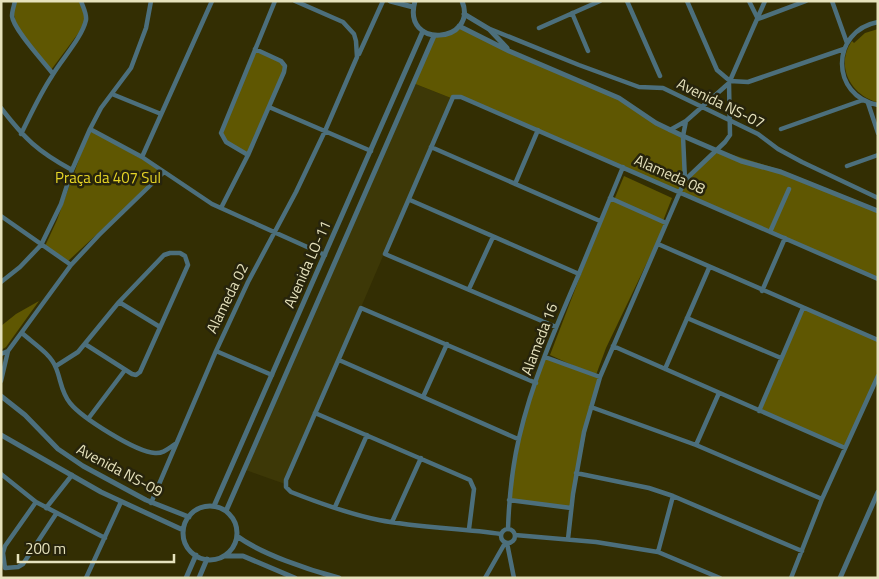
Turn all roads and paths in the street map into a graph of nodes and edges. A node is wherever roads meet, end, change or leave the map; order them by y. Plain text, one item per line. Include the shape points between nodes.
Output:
1 (15, 1) edge
2 (81, 1) edge
3 (151, 1) edge
4 (212, 1) edge
5 (276, 1) edge
6 (295, 1) edge
7 (383, 1) edge
8 (390, 1) edge
9 (462, 1) edge
10 (600, 1) edge
11 (627, 1) edge
12 (632, 1) edge
13 (686, 1) edge
14 (750, 1) edge
15 (765, 1) edge
16 (806, 1) edge
17 (832, 1) edge
18 (414, 4) edge
19 (632, 11) junction
20 (464, 14) junction
21 (572, 14) junction
22 (758, 19) junction
23 (878, 22) edge
24 (459, 26) junction
25 (539, 28) dead end
26 (489, 29) junction
27 (423, 31) junction
28 (843, 32) junction
29 (854, 34) junction
30 (434, 36) junction
31 (847, 42) junction
32 (255, 49) junction
33 (844, 49) junction
34 (509, 51) junction
35 (588, 51) dead end
36 (833, 53) junction
37 (357, 57) junction
38 (842, 58) junction
39 (53, 74) junction
40 (660, 76) dead end
41 (730, 82) junction
42 (112, 94) junction
43 (856, 96) junction
44 (865, 101) junction
45 (850, 105) junction
46 (877, 105) edge
47 (269, 107) junction
48 (1, 108) edge
49 (702, 108) junction
50 (161, 114) junction
51 (872, 116) junction
52 (686, 121) junction
53 (730, 121) junction
54 (90, 129) junction
55 (781, 129) dead end
56 (538, 130) junction
57 (670, 130) junction
58 (325, 131) junction
59 (878, 133) edge
60 (21, 134) junction
61 (683, 136) junction
62 (431, 147) junction
63 (717, 150) junction
64 (371, 151) junction
65 (248, 154) junction
66 (878, 155) edge
67 (142, 157) junction
68 (847, 166) dead end
69 (623, 167) junction
70 (72, 170) junction
71 (164, 172) junction
72 (685, 180) junction
73 (515, 184) junction
74 (789, 189) dead end
75 (679, 192) junction
76 (610, 198) junction
77 (878, 198) edge
78 (410, 200) junction
79 (221, 208) junction
80 (878, 211) edge
81 (1, 216) edge
82 (600, 221) junction
83 (666, 223) junction
84 (274, 232) junction
85 (770, 232) junction
86 (493, 237) junction
87 (785, 238) junction
88 (658, 244) junction
89 (41, 245) junction
90 (325, 255) junction
91 (71, 265) junction
92 (709, 268) junction
93 (579, 274) junction
94 (878, 279) edge
95 (1, 282) edge
96 (469, 289) junction
97 (762, 290) junction
98 (119, 302) junction
99 (803, 308) junction
100 (687, 318) junction
101 (160, 327) junction
102 (556, 327) junction
103 (22, 333) junction
104 (878, 340) edge
105 (85, 344) junction
106 (447, 344) junction
107 (613, 346) junction
108 (216, 350) junction
109 (8, 351) junction
110 (1, 354) edge
111 (545, 357) junction
112 (781, 358) junction
113 (339, 360) junction
114 (56, 366) junction
115 (665, 369) junction
116 (125, 370) junction
117 (272, 375) junction
118 (878, 376) edge
119 (600, 377) junction
120 (1, 381) edge
121 (536, 382) junction
122 (719, 393) junction
123 (1, 396) edge
124 (423, 397) junction
125 (591, 407) junction
126 (759, 411) junction
127 (315, 413) junction
128 (88, 419) junction
129 (1, 435) edge
130 (367, 435) junction
131 (518, 439) junction
132 (176, 443) junction
133 (696, 445) junction
134 (845, 448) junction
135 (421, 458) junction
136 (576, 473) junction
137 (2, 474) edge
138 (72, 475) junction
139 (878, 492) edge
140 (673, 496) junction
141 (822, 499) junction
142 (509, 500) junction
143 (36, 502) junction
144 (121, 502) junction
145 (152, 502) junction
146 (214, 506) junction
147 (335, 507) junction
148 (46, 508) junction
149 (571, 508) junction
150 (226, 511) junction
151 (56, 514) junction
152 (189, 517) junction
153 (392, 522) junction
154 (469, 529) junction
155 (508, 529) junction
156 (183, 530) junction
157 (501, 534) junction
158 (515, 535) junction
159 (237, 536) junction
160 (105, 538) junction
161 (568, 540) junction
162 (506, 543) junction
163 (658, 552) junction
164 (802, 552) junction
165 (196, 555) junction
166 (224, 556) junction
167 (207, 559) junction
168 (86, 578) edge
169 (186, 578) edge
170 (199, 578) edge
171 (295, 578) edge
172 (339, 578) edge
173 (485, 578) edge
174 (514, 578) edge
175 (720, 578) edge
176 (791, 578) edge
177 (840, 578) edge

1 - 39 street via 14,23
2 - 39 street via 86,18 70,51
3 - 42 street via 146,28 131,68
4 - 50 street
5 - 32 street
6 - 37 street via 343,22 356,41
7 - 37 street, Alameda 02
8 - 18 street
9 - 20 street
10 - 21 street
11 - 19 street
12 - 19 street
13 - 41 street via 717,70
14 - 22 street
15 - 22 street
16 - 22 street
17 - 28 street
18 - 27 street via 413,16
19 - 40 street
20 - 24 street
20 - 26 street, Avenida NS-07
21 - 25 street
21 - 35 street
22 - 41 street
23 - 29 street
24 - 30 street via 444,36
24 - 34 street, Avenida NS-07
26 - 34 street, Avenida NS-07
26 - 49 street, Avenida NS-07 via 639,87 664,88
27 - 30 street
27 - 64 street, Avenida LO-11
28 - 29 street
28 - 31 street
29 - 31 street
30 - 150 street, Avenida LO-11
31 - 33 street
32 - 47 street via 285,66
32 - 65 street via 221,133 226,142
33 - 36 street
33 - 38 street
34 - 57 street, Avenida NS-07 via 619,98
36 - 38 street
36 - 41 street via 748,82
37 - 58 street, Alameda 02
38 - 43 street via 844,79
39 - 60 street
41 - 49 street
41 - 53 street
42 - 50 street
42 - 54 street
43 - 44 street
43 - 45 street
44 - 45 street
44 - 46 street
44 - 51 street
45 - 55 street
46 - 51 street
47 - 58 street
47 - 65 street
48 - 60 street
49 - 52 street
49 - 53 street, Avenida NS-07
50 - 67 street
51 - 59 street
52 - 57 street
52 - 61 street
53 - 63 street via 730,135
53 - 77 street, Avenida NS-07 via 758,134 788,155
54 - 67 street
54 - 70 street
56 - 62 street, Alameda 08 via 456,96 451,98
56 - 69 street, Alameda 08
56 - 73 street
57 - 61 street, Avenida NS-07
58 - 64 street
58 - 84 street, Alameda 02
60 - 70 street via 46,156
61 - 63 street, Avenida NS-07
61 - 72 street
62 - 73 street
62 - 78 street
63 - 72 street
63 - 80 street, Avenida NS-07
64 - 90 street, Avenida LO-11
65 - 79 street
66 - 68 street
67 - 71 street
69 - 75 street, Alameda 08
69 - 76 street, Alameda 16
70 - 89 street via 61,204
71 - 79 street
71 - 91 street
72 - 75 street
73 - 82 street
74 - 85 street
75 - 83 street
75 - 85 street, Alameda 08
76 - 82 street, Alameda 16
76 - 83 street
78 - 86 street
78 - 96 street via 385,254
79 - 84 street
81 - 89 street
82 - 93 street, Alameda 16
83 - 88 street
84 - 90 street
84 - 108 street, Alameda 02
85 - 87 street, Alameda 08
86 - 93 street
86 - 96 street
87 - 94 street, Alameda 08
87 - 97 street
88 - 92 street
88 - 107 street
89 - 91 street
89 - 95 street
90 - 117 street, Avenida LO-11
91 - 103 street
92 - 97 street
92 - 100 street
93 - 102 street, Alameda 16
96 - 102 street
97 - 99 street
98 - 101 street
98 - 101 street via 158,260 170,253 185,256 188,265
98 - 105 street
99 - 104 street
99 - 112 street
100 - 112 street
100 - 115 street
101 - 116 street via 140,372 136,375
102 - 111 street, Alameda 16
103 - 109 street
103 - 114 street
105 - 114 street
105 - 116 street
106 - 113 street via 361,308
106 - 121 street
106 - 124 street
107 - 115 street
107 - 119 street
108 - 117 street
108 - 132 street, Alameda 02
109 - 110 street
109 - 120 street
111 - 119 street
111 - 121 street, Alameda 16
112 - 126 street
113 - 124 street
113 - 127 street
114 - 128 street via 69,402
115 - 122 street
116 - 128 street
117 - 146 street, Avenida LO-11
118 - 134 street
119 - 125 street
121 - 131 street, Alameda 16
122 - 126 street
122 - 133 street
123 - 145 street, Avenida NS-09 via 65,455
124 - 131 street
125 - 133 street
125 - 136 street
126 - 134 street
127 - 130 street
127 - 147 street via 286,486 291,492
128 - 132 street via 148,452 161,452
129 - 138 street, Avenida NS-09
130 - 135 street
130 - 147 street
131 - 142 street, Alameda 16
132 - 145 street, Alameda 02
133 - 141 street
134 - 141 street
135 - 153 street
135 - 154 street via 472,482
136 - 140 street
136 - 149 street
137 - 143 street
138 - 144 street, Avenida NS-09
138 - 148 street
139 - 177 street
140 - 163 street
140 - 164 street
141 - 164 street
142 - 149 street
142 - 155 street, Alameda 16
143 - 148 street
143 - 151 street via 5,546 5,568 23,564
144 - 156 street, Avenida NS-09
144 - 160 street
145 - 152 street, Avenida NS-09
146 - 150 street
146 - 152 street via 196,510
147 - 153 street via 359,516
148 - 151 street
149 - 161 street
150 - 159 street via 235,522
151 - 160 street
152 - 156 street
153 - 154 street
154 - 157 street
155 - 157 street
155 - 158 street
156 - 165 street via 186,543
157 - 162 street
158 - 161 street
158 - 162 street via 513,542
159 - 166 street via 231,550
159 - 172 street via 275,556
160 - 168 street
161 - 163 street
162 - 173 street
162 - 174 street
163 - 175 street
164 - 176 street
165 - 167 street
165 - 169 street
166 - 167 street
166 - 171 street via 244,556
167 - 170 street

